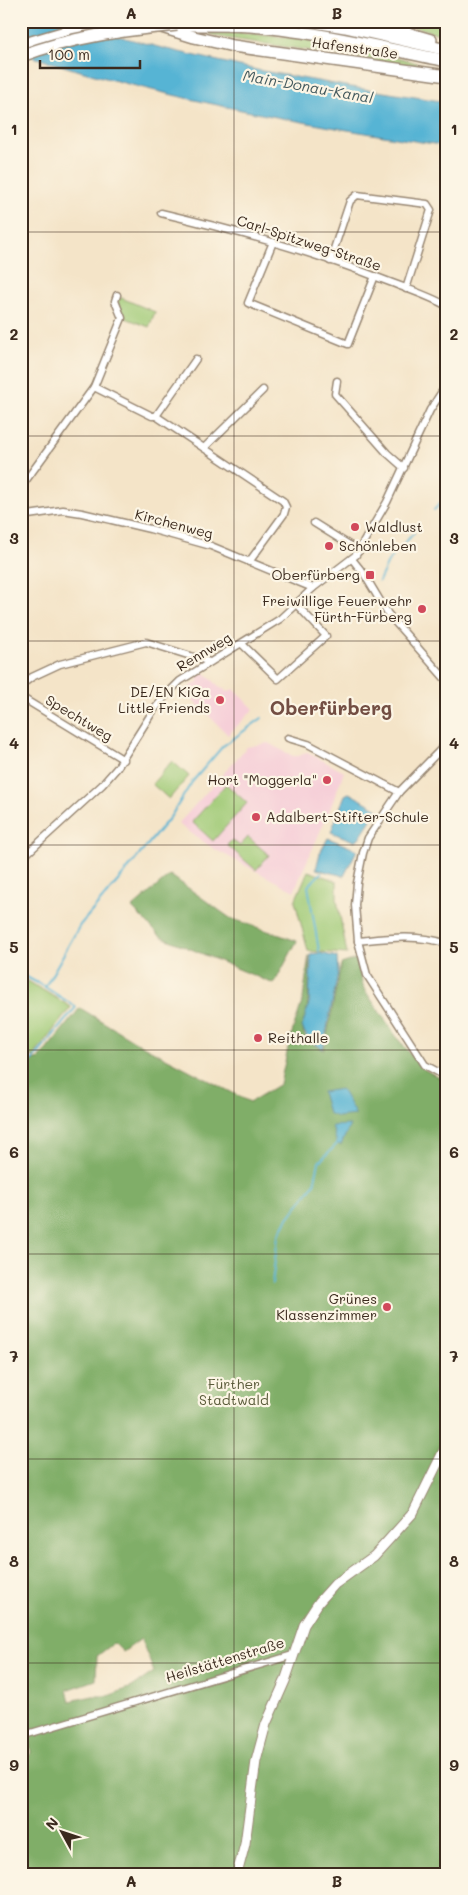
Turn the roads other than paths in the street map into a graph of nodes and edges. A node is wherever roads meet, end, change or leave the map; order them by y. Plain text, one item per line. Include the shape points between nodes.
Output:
1 (121, 21) edge
2 (142, 21) edge
3 (309, 21) edge
4 (366, 21) edge
5 (21, 45) edge
6 (447, 45) edge
7 (447, 50) edge
8 (21, 56) edge
9 (447, 61) edge
10 (447, 76) edge
11 (162, 213) dead end
12 (273, 242) junction
13 (330, 261) junction
14 (375, 276) junction
15 (406, 289) junction
16 (117, 295) dead end
17 (447, 306) edge
18 (196, 359) dead end
19 (337, 381) dead end
20 (447, 384) edge
21 (94, 387) junction
22 (263, 390) dead end
23 (156, 416) junction
24 (204, 448) junction
25 (404, 468) junction
26 (21, 487) edge
27 (21, 516) edge
28 (314, 523) dead end
29 (359, 551) junction
30 (352, 559) junction
31 (249, 562) junction
32 (313, 588) junction
33 (297, 605) junction
34 (242, 644) junction
35 (210, 662) junction
36 (447, 681) edge
37 (21, 686) edge
38 (21, 697) edge
39 (288, 738) dead end
40 (447, 743) edge
41 (124, 760) junction
42 (399, 792) junction
43 (21, 859) edge
44 (358, 940) junction
45 (447, 944) edge
46 (447, 1077) edge
47 (447, 1444) edge
48 (293, 1655) junction
49 (24, 1736) edge
50 (21, 1748) edge
51 (237, 1874) edge

1 - 5 highway
2 - 10 highway, Hafenstraße via 233,46
3 - 7 highway
4 - 6 highway, Hafenstraße
8 - 9 highway, bridge via 65,42 150,28 213,25 279,29
11 - 12 street, Carl-Spitzweg-Straße
12 - 13 street, Carl-Spitzweg-Straße
12 - 14 street via 248,303 348,344
13 - 14 street, Carl-Spitzweg-Straße
13 - 15 street via 350,201 357,195 427,204 431,210
14 - 15 street, Carl-Spitzweg-Straße
15 - 17 street, Carl-Spitzweg-Straße
16 - 21 street via 115,301 122,318
18 - 23 street
19 - 25 street via 335,394
20 - 25 street, Rennweg via 430,410
21 - 23 street
21 - 26 street
22 - 24 street
23 - 24 street
24 - 31 street via 280,498 286,507
25 - 29 street, Rennweg
27 - 31 street, Kirchenweg via 63,510 82,513 190,539
28 - 29 street
29 - 30 street, Rennweg
30 - 32 street, Rennweg
30 - 36 street via 388,614
31 - 32 street, Kirchenweg
32 - 33 street, Rennweg
33 - 34 street, Rennweg
33 - 34 street via 326,636 278,679
34 - 35 street, Rennweg
35 - 37 street via 146,642 53,667
35 - 41 street, Rennweg via 180,681 167,694
38 - 41 street, Spechtweg
39 - 42 street via 308,744
40 - 42 street
41 - 43 street, Rennweg via 102,785
42 - 44 street via 368,838 363,853 355,905
44 - 45 street via 422,938
44 - 46 street via 367,974 424,1065
47 - 48 street, Heilstättenstraße via 413,1513 374,1556 335,1584 319,1602 304,1625
48 - 49 street, Heilstättenstraße
48 - 51 street via 266,1724 256,1761 245,1844
49 - 50 street, Heilstättenstraße

